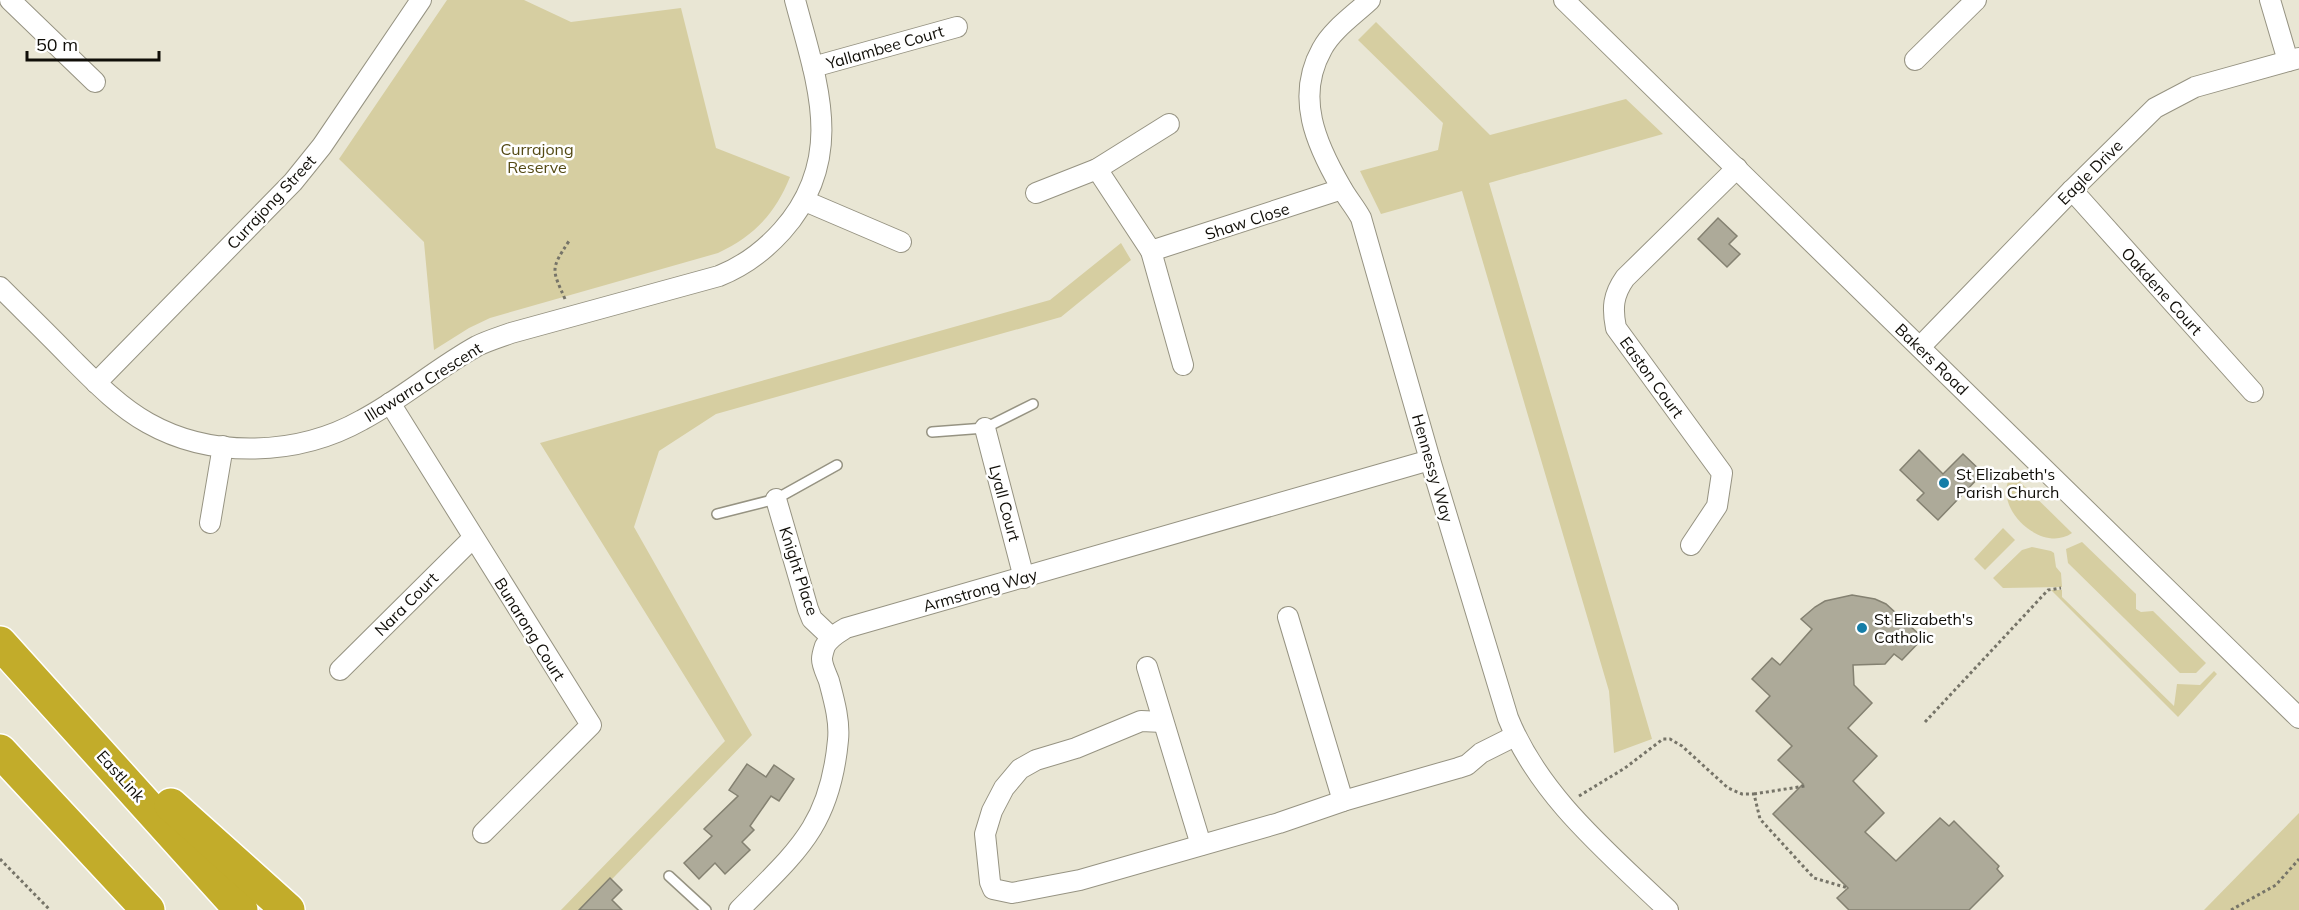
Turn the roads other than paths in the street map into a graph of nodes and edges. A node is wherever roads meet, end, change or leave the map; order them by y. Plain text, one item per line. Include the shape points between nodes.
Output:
1 (10, 0) edge
2 (421, 0) edge
3 (795, 0) edge
4 (1370, 0) edge
5 (1564, 0) edge
6 (1976, 0) edge
7 (2270, 0) edge
8 (957, 27) dead end
9 (2294, 59) edge
10 (1915, 60) dead end
11 (813, 67) junction
12 (95, 82) dead end
13 (1169, 124) dead end
14 (1737, 168) junction
15 (1097, 169) junction
16 (1342, 189) junction
17 (2072, 190) junction
18 (1036, 193) dead end
19 (805, 201) junction
20 (901, 242) dead end
21 (1151, 251) junction
22 (0, 288) edge
23 (1920, 347) junction
24 (1183, 365) dead end
25 (96, 382) junction
26 (2253, 392) dead end
27 (390, 403) junction
28 (1033, 404) dead end
29 (985, 428) junction
30 (932, 432) dead end
31 (223, 446) junction
32 (1430, 460) junction
33 (837, 465) dead end
34 (776, 499) junction
35 (717, 514) dead end
36 (210, 523) dead end
37 (473, 538) junction
38 (1691, 545) dead end
39 (1024, 578) junction
40 (1288, 617) dead end
41 (831, 638) junction
42 (0, 643) edge
43 (1147, 667) dead end
44 (340, 670) dead end
45 (45, 692) junction
46 (2299, 718) edge
47 (1163, 722) junction
48 (1518, 741) junction
49 (0, 751) edge
50 (1343, 801) junction
51 (483, 833) dead end
52 (1201, 844) junction
53 (88, 846) junction
54 (669, 876) dead end
55 (139, 910) edge
56 (148, 910) edge
57 (241, 910) edge
58 (288, 910) edge
59 (706, 910) edge
60 (739, 910) edge
61 (1668, 910) edge

1 - 12 street
2 - 25 street, Currajong Street via 322,146 293,182
3 - 11 street, Illawarra Crescent
4 - 16 street, Hennessy Way via 1322,48 1310,78 1308,99 1316,137
5 - 14 street, Bakers Road
6 - 10 street
7 - 9 street
8 - 11 street, Yallambee Court
9 - 17 street, Eagle Drive via 2195,87 2155,108
11 - 19 street, Illawarra Crescent via 822,127 820,153
13 - 15 street
14 - 23 street, Bakers Road
14 - 38 street, Easton Court via 1625,278 1612,312 1616,328 1722,473 1717,506
15 - 18 street
15 - 21 street
16 - 21 street, Shaw Close
16 - 32 street, Hennessy Way via 1361,218
17 - 23 street, Eagle Drive
17 - 26 street, Oakdene Court
19 - 20 street
19 - 27 street, Illawarra Crescent via 777,237 736,269 477,346
21 - 24 street
22 - 25 street, Illawarra Crescent
23 - 46 street, Bakers Road
25 - 31 street, Illawarra Crescent via 148,423 173,434
27 - 31 street, Illawarra Crescent via 341,431 315,440 265,448
27 - 37 street, Bunarong Court
28 - 29 lane
29 - 30 lane
29 - 39 street, Lyall Court
31 - 36 street
32 - 39 street, Armstrong Way
32 - 48 street, Hennessy Way
33 - 34 lane
34 - 35 lane
34 - 41 street, Knight Place via 808,609
37 - 44 street, Nara Court
37 - 51 street, Bunarong Court via 591,725
39 - 41 street, Armstrong Way via 846,628
40 - 50 street
41 - 60 street via 822,659 836,708 839,737 826,802 798,850
42 - 45 highway, EastLink
43 - 47 street
45 - 57 highway, EastLink
45 - 58 highway
47 - 52 street
47 - 52 street via 1142,721 1020,769 1004,788 985,834 990,882 993,889 1012,893 1045,888
48 - 50 street via 1482,766 1467,765
48 - 61 street, Hennessy Way via 1542,782 1572,816
49 - 53 highway
50 - 52 street
53 - 55 highway
53 - 56 highway
54 - 59 lane

